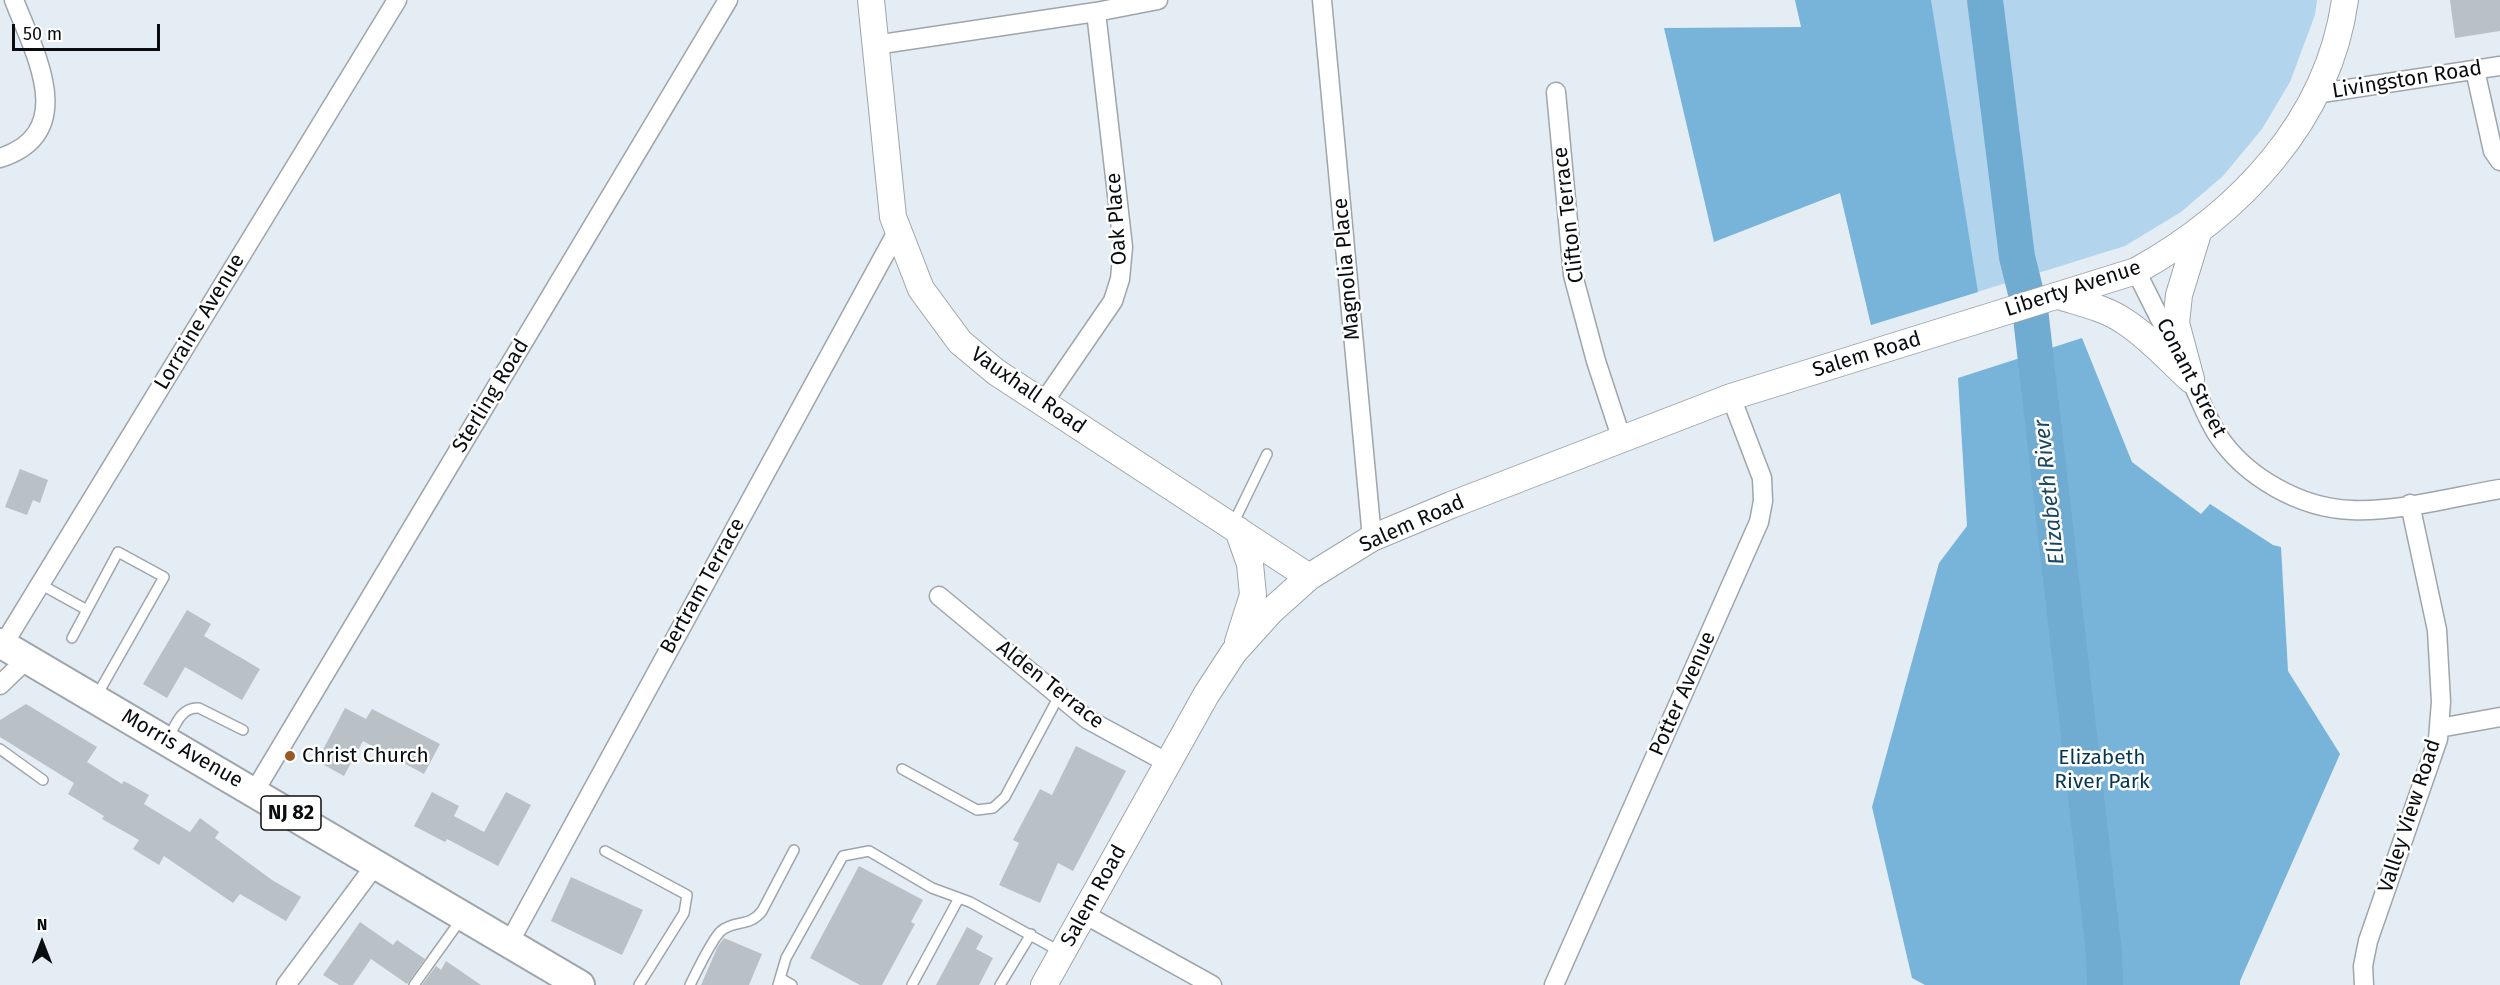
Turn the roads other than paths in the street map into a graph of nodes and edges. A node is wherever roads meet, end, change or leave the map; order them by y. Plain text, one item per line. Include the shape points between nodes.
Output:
1 (14, 0) edge
2 (397, 0) edge
3 (728, 0) edge
4 (871, 0) edge
5 (1158, 0) edge
6 (1322, 0) edge
7 (2345, 0) edge
8 (1096, 12) junction
9 (875, 45) junction
10 (2500, 66) edge
11 (2475, 70) junction
12 (1556, 92) dead end
13 (2315, 94) junction
14 (0, 158) edge
15 (2500, 161) edge
16 (898, 230) junction
17 (2198, 233) junction
18 (2136, 271) junction
19 (2059, 296) junction
20 (1982, 319) joint
21 (2191, 380) junction
22 (1731, 398) junction
23 (1043, 403) junction
24 (1622, 440) junction
25 (1267, 454) dead end
26 (2500, 489) edge
27 (2410, 504) junction
28 (1235, 528) junction
29 (1372, 538) junction
30 (1309, 577) junction
31 (40, 584) junction
32 (939, 596) dead end
33 (87, 610) junction
34 (72, 638) dead end
35 (10, 649) edge
36 (1234, 652) junction
37 (0, 685) edge
38 (1059, 696) junction
39 (95, 699) junction
40 (2500, 717) edge
41 (2439, 728) junction
42 (243, 730) dead end
43 (167, 741) junction
44 (0, 749) edge
45 (1168, 764) junction
46 (902, 769) dead end
47 (43, 780) dead end
48 (254, 792) junction
49 (794, 850) dead end
50 (605, 851) dead end
51 (376, 864) junction
52 (959, 898) junction
53 (1084, 914) junction
54 (463, 916) junction
55 (1031, 934) junction
56 (509, 943) junction
57 (1063, 954) junction
58 (779, 982) edge
59 (286, 985) edge
60 (414, 985) edge
61 (580, 985) edge
62 (639, 985) edge
63 (690, 985) edge
64 (792, 985) edge
65 (912, 985) edge
66 (1000, 985) edge
67 (1044, 985) edge
68 (1212, 985) edge
69 (1554, 985) edge
70 (2364, 985) edge

1 - 14 street via 47,95 45,114 29,142
2 - 31 street, Lorraine Avenue
3 - 48 street, Sterling Road
4 - 9 street, Vauxhall Road
5 - 8 street
6 - 29 street, Magnolia Place
7 - 13 street, Liberty Avenue via 2335,48
8 - 9 street
8 - 23 street, Oak Place via 1124,247 1120,279 1113,301
9 - 16 street, Vauxhall Road via 893,217
10 - 11 street, Livingston Road
11 - 13 street, Livingston Road
11 - 15 street via 2493,152
12 - 24 street, Clifton Terrace via 1573,275
13 - 17 street, Liberty Avenue via 2278,153 2243,195
16 - 23 street, Vauxhall Road via 921,289 960,342
16 - 56 street, Bertram Terrace
17 - 18 street, Liberty Avenue
17 - 21 street via 2179,295 2176,323
18 - 19 street, Liberty Avenue
18 - 21 street, Conant Street
19 - 20 street, Liberty Avenue
19 - 21 street via 2123,320
20 - 22 street, Salem Road
21 - 27 street, Conant Street via 2219,437 2260,478 2282,491 2306,501 2352,510
22 - 24 street, Salem Road
22 - 69 street, Potter Avenue via 1762,478 1759,522
23 - 28 street, Vauxhall Road
24 - 29 street, Salem Road
25 - 28 lane
26 - 27 street, Conant Street
27 - 41 street, Valley View Road via 2437,630
28 - 30 street, Vauxhall Road
28 - 36 street via 1250,564 1253,595
29 - 30 street, Salem Road
30 - 36 street, Salem Road
31 - 33 lane
31 - 35 street, Lorraine Avenue
32 - 38 street, Alden Terrace
33 - 34 lane
33 - 39 lane via 118,552 164,577
35 - 37 street, Lorraine Avenue
35 - 39 main road, Morris Avenue / NJ 82
36 - 45 street, Salem Road
38 - 45 street, Alden Terrace via 1087,719
38 - 46 lane via 1005,798 993,808 977,810
39 - 43 main road, Morris Avenue / NJ 82
40 - 41 street
41 - 70 street, Valley View Road via 2429,769 2368,941
42 - 43 lane via 191,707 184,710
43 - 48 main road, Morris Avenue / NJ 82
44 - 47 lane
45 - 53 street, Salem Road
48 - 51 main road, Morris Avenue / NJ 82
49 - 63 lane via 756,919 720,931
50 - 62 lane via 687,895 684,913
51 - 54 main road, Morris Avenue / NJ 82
51 - 59 street
52 - 55 lane
52 - 58 lane via 932,888 869,851 843,856 786,958
52 - 65 lane
53 - 57 street, Salem Road
53 - 68 street
54 - 56 main road, Morris Avenue / NJ 82
54 - 60 lane
55 - 57 lane
55 - 66 lane
56 - 61 main road, Morris Avenue / NJ 82
57 - 67 street, Salem Road
58 - 64 lane

